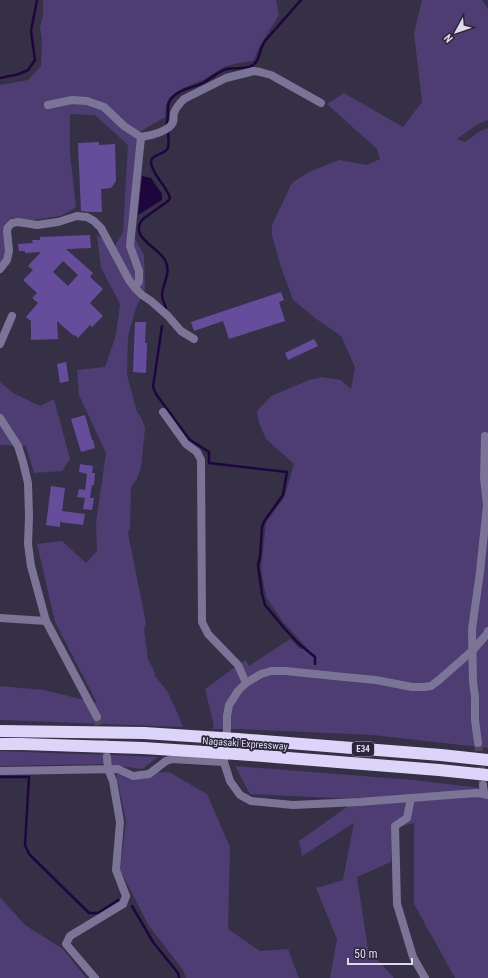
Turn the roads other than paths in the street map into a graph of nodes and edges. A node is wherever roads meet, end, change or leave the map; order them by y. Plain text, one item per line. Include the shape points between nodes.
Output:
1 (321, 103) dead end
2 (48, 105) dead end
3 (141, 137) junction
4 (0, 269) edge
5 (135, 288) junction
6 (12, 316) dead end
7 (194, 340) dead end
8 (0, 344) edge
9 (163, 412) dead end
10 (0, 418) edge
11 (485, 436) dead end
12 (0, 618) edge
13 (46, 621) junction
14 (488, 632) edge
15 (473, 650) junction
16 (246, 683) junction
17 (97, 717) tunnel mouth
18 (0, 731) edge
19 (478, 743) tunnel mouth
20 (0, 744) edge
21 (107, 757) tunnel mouth
22 (488, 760) edge
23 (224, 762) junction
24 (108, 769) junction
25 (0, 770) edge
26 (486, 780) edge
27 (486, 794) edge
28 (410, 798) junction
29 (95, 978) edge
30 (425, 978) edge

1 - 3 street via 271,76 254,71 226,78 184,99 178,104 173,122 168,128
2 - 3 street via 72,100 87,102 104,108
3 - 5 street via 130,246 139,271 139,281
4 - 5 street via 7,260 7,231 12,223 37,225 77,216 87,217 101,228
5 - 7 street
6 - 8 street
9 - 16 street via 201,460 202,622 208,634 238,665
10 - 13 street via 18,446 28,483 28,544 31,566
11 - 15 street via 484,478 487,505 472,628
12 - 13 street
13 - 17 street
14 - 15 street
15 - 16 street via 431,686 412,687 376,680 286,671 261,674
15 - 19 street
16 - 23 street via 229,705
18 - 22 highway, Nagasaki Expressway / E34, bridge via 144,733
20 - 26 highway, Nagasaki Expressway / E34, bridge via 143,748 237,754 439,770
21 - 24 street
23 - 24 street via 172,759 149,774 133,776 118,769
23 - 28 street via 230,781 240,795 251,801 293,805
24 - 25 street
24 - 29 street via 113,781 120,822 116,870 126,896 123,904 70,936 66,944
26 - 27 street
27 - 28 street
28 - 30 street via 407,818 395,826 397,904 413,957

